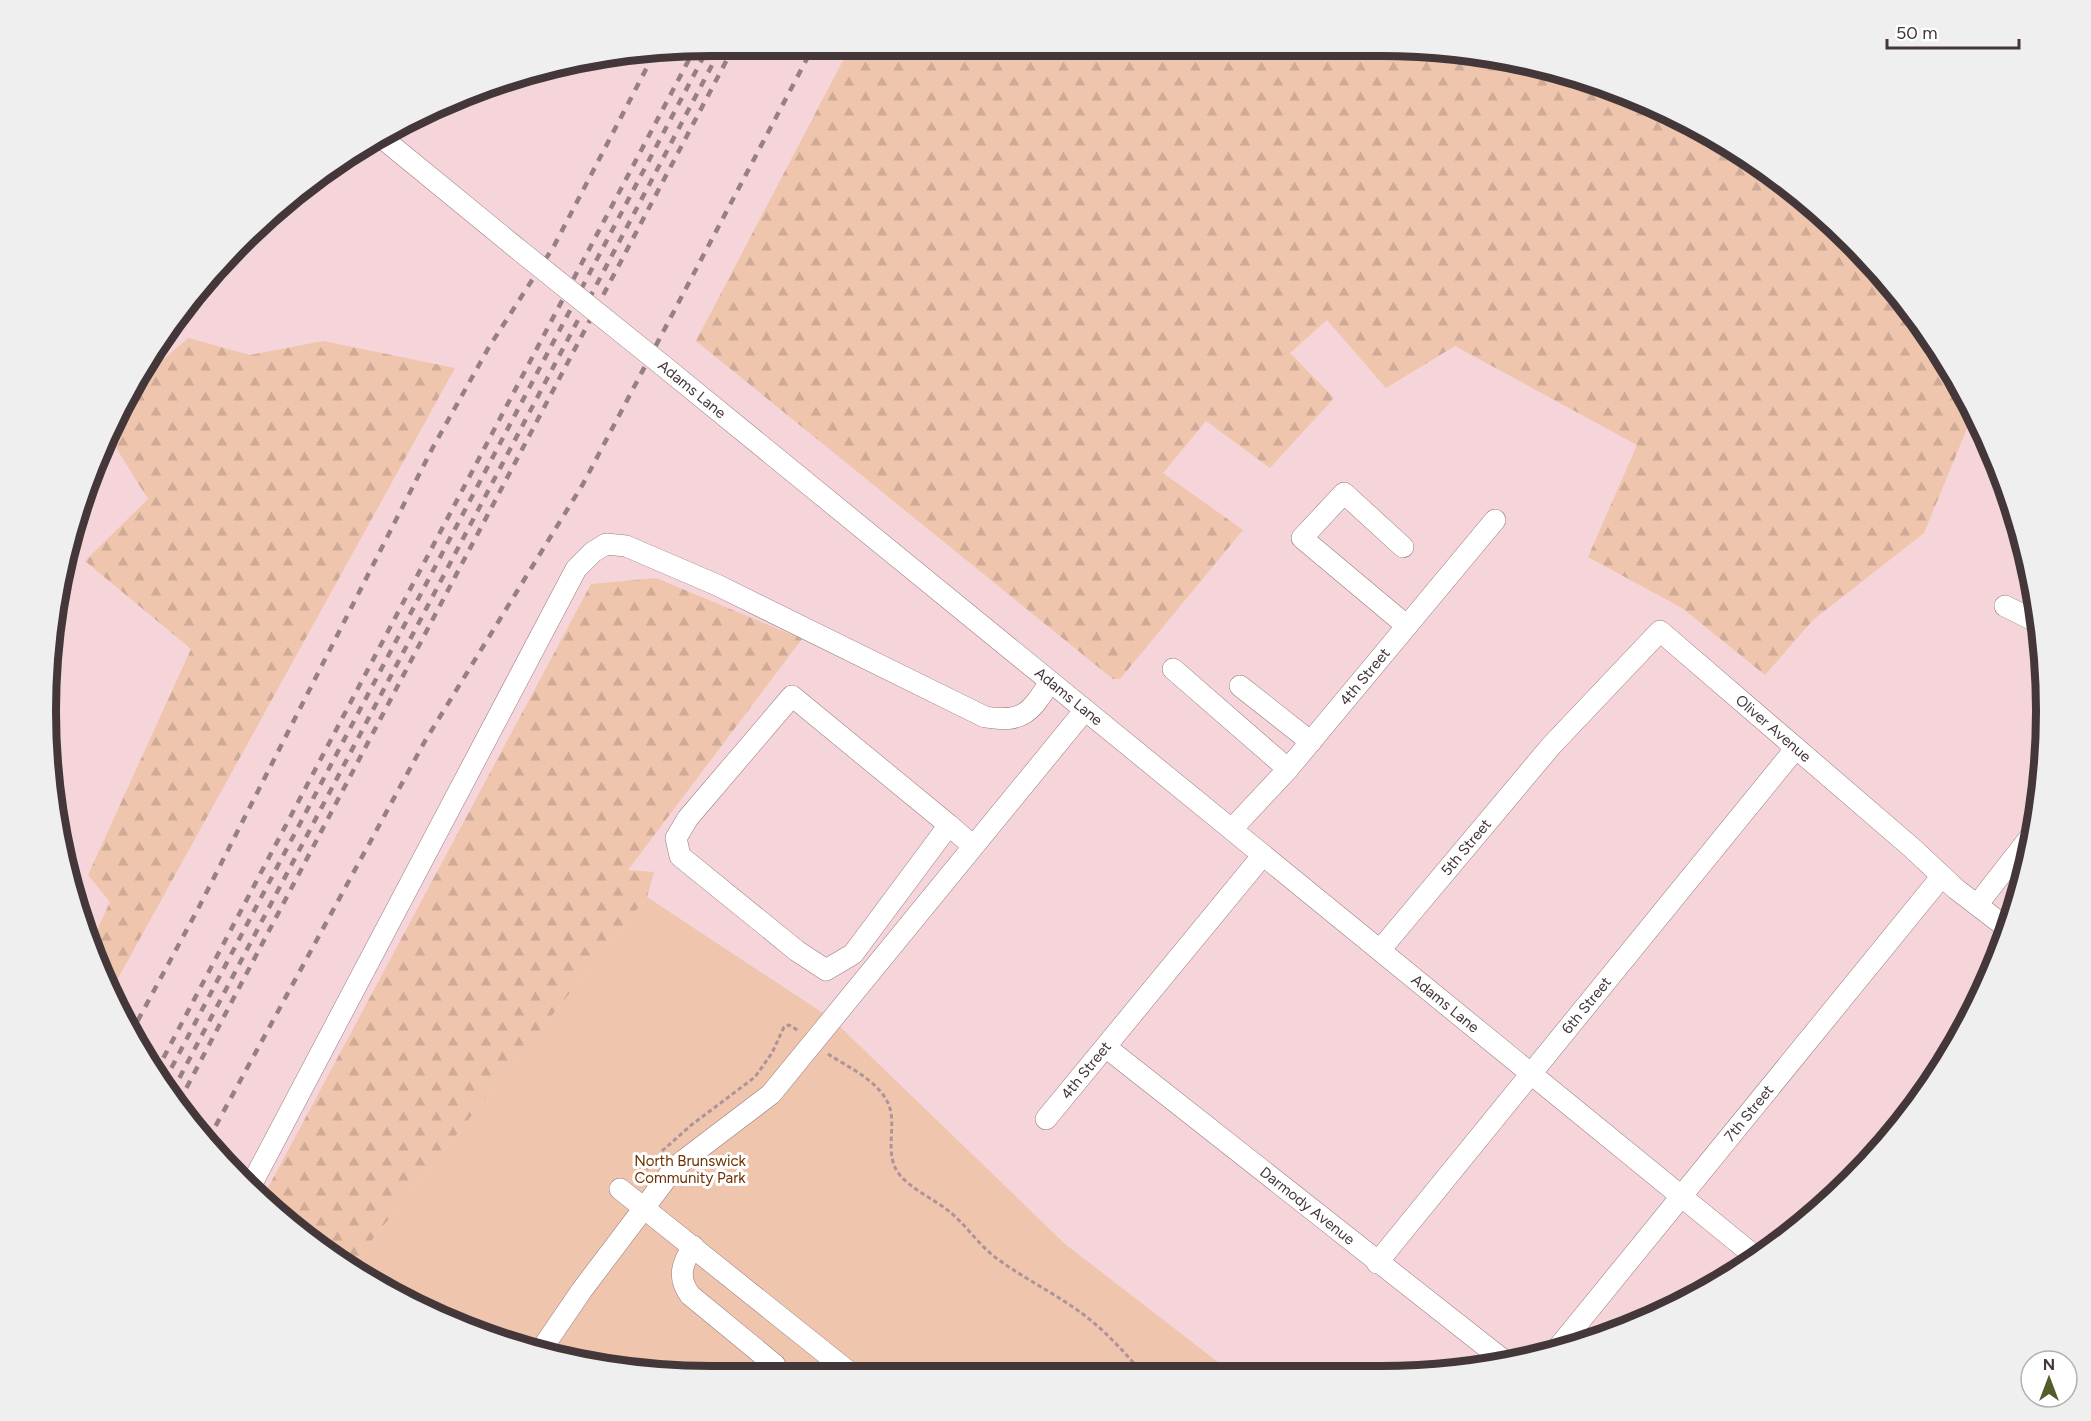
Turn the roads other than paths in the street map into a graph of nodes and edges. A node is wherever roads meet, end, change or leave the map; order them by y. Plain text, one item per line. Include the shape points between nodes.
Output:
1 (386, 141) edge
2 (1495, 520) dead end
3 (1403, 547) dead end
4 (2005, 606) dead end
5 (2029, 618) edge
6 (1407, 626) junction
7 (1173, 669) dead end
8 (1050, 682) junction
9 (1240, 686) dead end
10 (1085, 710) junction
11 (1311, 742) junction
12 (1551, 746) joint
13 (1796, 748) junction
14 (1288, 770) junction
15 (950, 825) junction
16 (1232, 829) junction
17 (973, 846) junction
18 (2020, 850) edge
19 (1263, 855) junction
20 (1942, 876) junction
21 (1977, 905) junction
22 (2000, 923) edge
23 (1380, 950) junction
24 (1107, 1048) junction
25 (1531, 1077) junction
26 (1046, 1119) dead end
27 (254, 1180) edge
28 (620, 1189) dead end
29 (1680, 1197) junction
30 (644, 1206) junction
31 (693, 1246) junction
32 (1749, 1252) edge
33 (1377, 1263) junction
34 (1566, 1338) edge
35 (545, 1344) edge
36 (1496, 1355) edge
37 (775, 1365) dead end
38 (843, 1366) edge

1 - 8 street, Adams Lane, bridge
2 - 6 street, 4th Street
3 - 6 street via 1344,493 1302,538
4 - 5 street
6 - 11 street, 4th Street
7 - 14 street
8 - 10 street, Adams Lane
8 - 27 street via 1034,707 1022,717 985,717 728,590 626,546 606,544 593,552 576,569
9 - 11 street
10 - 16 street, Adams Lane
10 - 17 street
11 - 14 street, 4th Street
12 - 13 street, Oliver Avenue via 1660,631
12 - 23 street, 5th Street
13 - 20 street, Oliver Avenue
13 - 25 street, 6th Street
14 - 16 street, 4th Street
15 - 15 street via 853,954 826,970 680,856 676,838 688,818 792,696
15 - 17 street
16 - 19 street, Adams Lane
17 - 30 street via 771,1094 675,1167
18 - 21 street
19 - 23 street, Adams Lane
19 - 24 street, 4th Street
20 - 21 street, Oliver Avenue
20 - 29 street, 7th Street
21 - 22 street, Oliver Avenue
23 - 25 street, Adams Lane
24 - 26 street, 4th Street
24 - 33 street, Darmody Avenue
25 - 29 street, Adams Lane
25 - 33 street, 6th Street
28 - 30 street
29 - 32 street, Adams Lane
29 - 34 street, 7th Street
30 - 31 street
30 - 35 street
31 - 37 street via 682,1268 684,1287
31 - 38 street
33 - 36 street, Darmody Avenue

